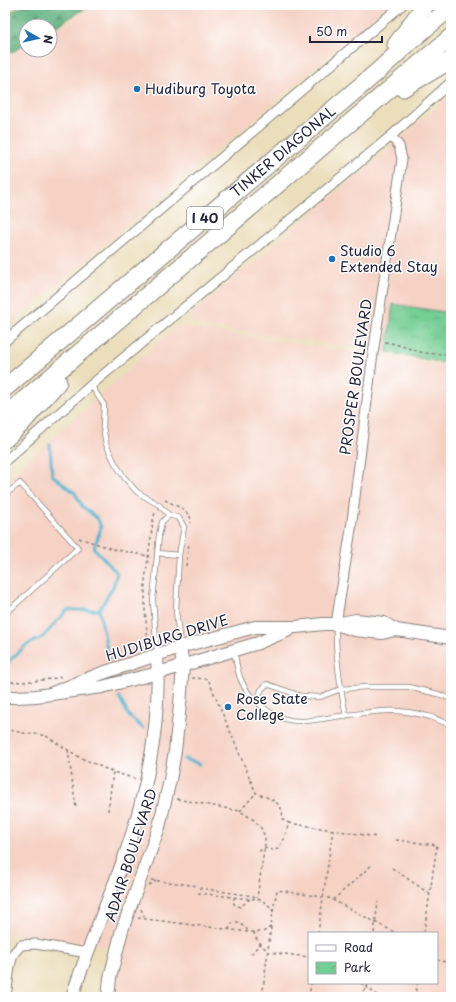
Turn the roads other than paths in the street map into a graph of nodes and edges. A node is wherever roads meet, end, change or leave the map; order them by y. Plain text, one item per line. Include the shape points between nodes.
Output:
1 (402, 5) edge
2 (425, 5) edge
3 (451, 7) edge
4 (451, 37) edge
5 (451, 60) edge
6 (377, 72) junction
7 (451, 82) edge
8 (362, 113) junction
9 (391, 136) junction
10 (97, 338) junction
11 (5, 341) edge
12 (33, 364) junction
13 (5, 378) edge
14 (92, 385) junction
15 (5, 388) edge
16 (5, 416) edge
17 (5, 439) edge
18 (5, 461) edge
19 (5, 495) edge
20 (169, 516) junction
21 (157, 554) junction
22 (179, 555) junction
23 (5, 614) edge
24 (336, 624) junction
25 (296, 627) junction
26 (451, 638) edge
27 (180, 647) junction
28 (234, 650) junction
29 (157, 655) junction
30 (187, 664) junction
31 (158, 673) junction
32 (341, 689) junction
33 (50, 694) junction
34 (5, 696) edge
35 (451, 699) edge
36 (257, 703) junction
37 (346, 716) junction
38 (451, 724) edge
39 (87, 953) junction
40 (6, 997) edge
41 (72, 997) edge
42 (108, 997) edge

1 - 11 street
2 - 6 highway
3 - 6 highway, TINKER DIAGONAL / I 40
4 - 8 highway, TINKER DIAGONAL / I 40
5 - 8 highway
6 - 12 highway, TINKER DIAGONAL / I 40
7 - 9 street
8 - 10 highway, TINKER DIAGONAL / I 40
9 - 14 street
9 - 24 street, PROSPER BOULEVARD via 399,146 402,159
10 - 16 highway, TINKER DIAGONAL / I 40
10 - 17 highway
12 - 13 highway
12 - 15 highway, TINKER DIAGONAL / I 40
14 - 18 street
14 - 20 lane, ADAIR BOULEVARD via 104,405 103,427 106,444 115,464 137,492 159,505
19 - 23 lane via 20,483 78,548
20 - 21 lane, ADAIR BOULEVARD via 162,522
20 - 22 lane, ADAIR BOULEVARD via 179,518 184,528
21 - 22 lane
21 - 29 lane, ADAIR BOULEVARD via 153,600
22 - 27 lane, ADAIR BOULEVARD via 176,611
24 - 25 street, HUDIBURG DRIVE
24 - 26 street, HUDIBURG DRIVE via 356,620 384,623 396,630
24 - 32 lane
25 - 27 street, HUDIBURG DRIVE via 255,627
25 - 28 street, HUDIBURG DRIVE
27 - 29 street, HUDIBURG DRIVE
27 - 30 street, ADAIR BOULEVARD
28 - 30 street, HUDIBURG DRIVE
28 - 36 lane via 244,688
29 - 31 street, ADAIR BOULEVARD
29 - 33 street, HUDIBURG DRIVE
30 - 31 street, HUDIBURG DRIVE
30 - 42 street, ADAIR BOULEVARD via 170,780 159,827 116,951
31 - 33 street, HUDIBURG DRIVE via 102,687
31 - 39 street, ADAIR BOULEVARD via 156,723 141,804 124,857
32 - 35 lane via 409,687
32 - 36 lane via 320,697 301,696 267,684
32 - 37 lane
33 - 34 street, HUDIBURG DRIVE
36 - 37 lane via 276,716 286,719 300,721
37 - 38 lane via 401,711
39 - 40 street via 36,944 21,945 13,954
39 - 41 street, ADAIR BOULEVARD

